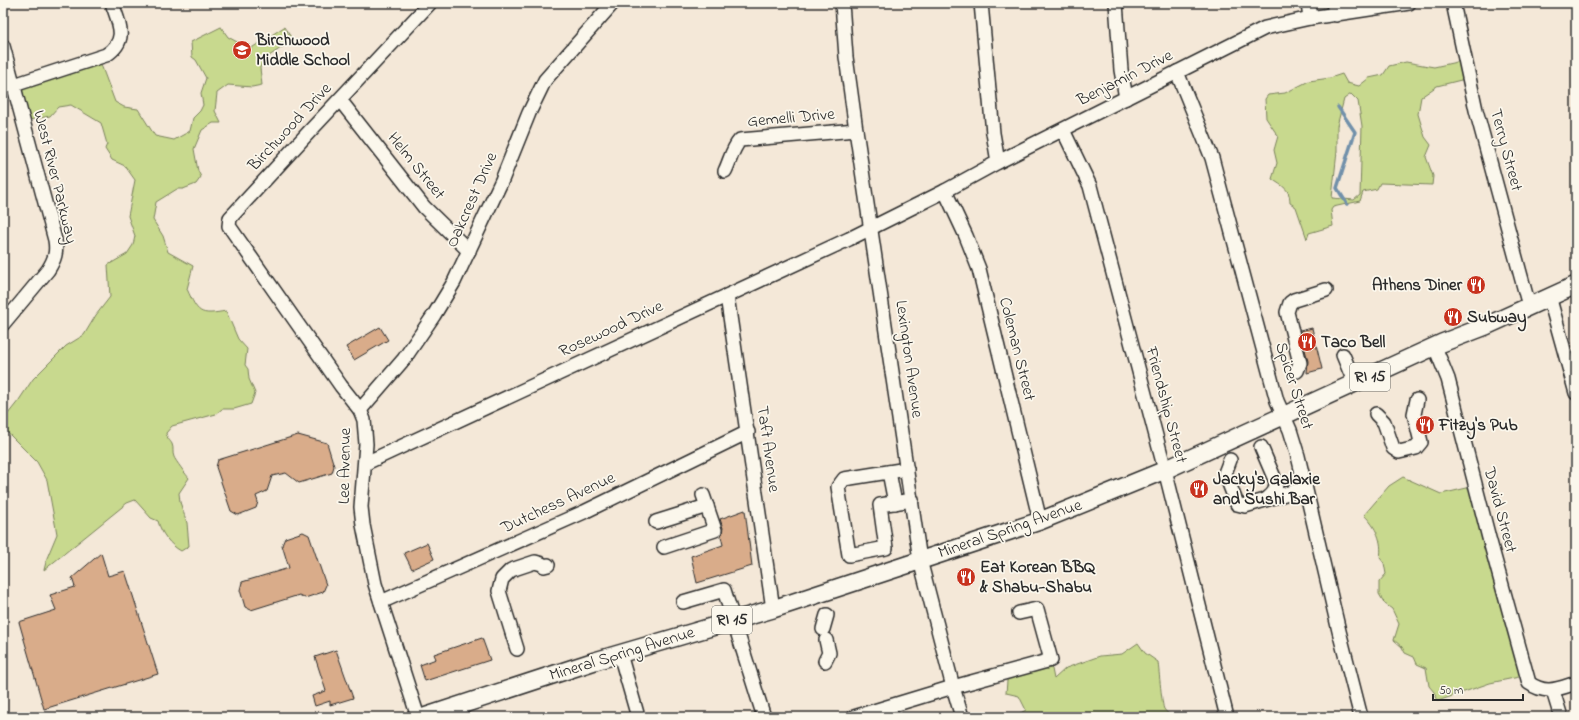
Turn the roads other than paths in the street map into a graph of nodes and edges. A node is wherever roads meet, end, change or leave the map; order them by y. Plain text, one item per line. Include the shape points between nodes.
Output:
1 (112, 3) edge
2 (430, 3) edge
3 (613, 3) edge
4 (842, 3) edge
5 (981, 3) edge
6 (1116, 3) edge
7 (1308, 3) edge
8 (1409, 3) edge
9 (1453, 3) edge
10 (1335, 9) edge
11 (1310, 18) junction
12 (3, 46) edge
13 (1177, 72) junction
14 (14, 85) junction
15 (1126, 98) junction
16 (340, 100) junction
17 (856, 130) junction
18 (1063, 130) junction
19 (998, 162) junction
20 (725, 171) dead end
21 (945, 190) junction
22 (229, 226) joint
23 (872, 227) junction
24 (469, 251) junction
25 (1576, 285) edge
26 (1326, 290) dead end
27 (727, 296) junction
28 (1549, 296) junction
29 (1529, 306) junction
30 (3, 324) edge
31 (1435, 348) junction
32 (1343, 355) dead end
33 (1297, 371) dead end
34 (1355, 384) junction
35 (1576, 393) edge
36 (1417, 400) dead end
37 (360, 410) junction
38 (1376, 414) dead end
39 (1284, 416) junction
40 (748, 432) junction
41 (1261, 447) dead end
42 (1230, 460) dead end
43 (366, 463) junction
44 (907, 469) junction
45 (1165, 470) junction
46 (889, 472) junction
47 (1305, 488) junction
48 (1268, 498) junction
49 (912, 500) junction
50 (895, 503) junction
51 (1040, 521) junction
52 (656, 522) dead end
53 (664, 546) dead end
54 (920, 560) junction
55 (548, 565) dead end
56 (381, 602) junction
57 (683, 602) dead end
58 (773, 609) junction
59 (1019, 613) dead end
60 (827, 615) dead end
61 (732, 620) junction
62 (517, 649) dead end
63 (620, 654) junction
64 (825, 661) dead end
65 (1576, 683) edge
66 (953, 687) junction
67 (1553, 690) junction
68 (446, 714) edge
69 (418, 717) edge
70 (424, 717) edge
71 (638, 717) edge
72 (764, 717) edge
73 (854, 717) edge
74 (962, 717) edge
75 (1227, 717) edge
76 (1361, 717) edge
77 (1561, 717) edge

1 - 14 street via 120,26 120,39 114,50 106,55
2 - 16 street, Birchwood Drive
3 - 24 street, Oakcrest Drive via 545,80 528,113 502,180
4 - 17 street, Lexington Avenue
5 - 19 street
6 - 15 street via 1121,70
7 - 11 street
8 - 10 street, Benjamin Drive
9 - 29 street, Terry Street via 1476,110
10 - 11 street, Benjamin Drive
11 - 13 street, Benjamin Drive via 1265,28
12 - 14 street, West River Parkway
13 - 15 street, Benjamin Drive
13 - 39 street, Spicer Street via 1212,158 1277,401
14 - 30 street, West River Parkway via 56,251 54,261 48,270
15 - 18 street, Benjamin Drive
16 - 22 street, Birchwood Drive via 230,218
16 - 24 street, Helm Street via 424,207
17 - 20 street, Gemelli Drive via 740,140
17 - 23 street, Lexington Avenue
18 - 19 street, Benjamin Drive
18 - 45 street, Friendship Street via 1090,186
19 - 21 street, Benjamin Drive
21 - 23 street, Benjamin Drive
21 - 51 street, Coleman Street via 978,269
22 - 37 street, Lee Avenue
23 - 27 street, Rosewood Drive
23 - 44 street, Lexington Avenue
24 - 37 street, Oakcrest Drive via 454,282 404,359
25 - 28 main road, Mineral Spring Avenue / RI 15
26 - 33 street via 1294,300 1289,306 1288,312 1300,363
27 - 40 street, Taft Avenue
27 - 43 street, Rosewood Drive
28 - 29 main road, Mineral Spring Avenue / RI 15
28 - 35 street
29 - 31 main road, Mineral Spring Avenue / RI 15
31 - 34 main road, Mineral Spring Avenue / RI 15
31 - 67 street, David Street via 1448,379 1529,683 1537,689
32 - 34 street
34 - 39 main road, Mineral Spring Avenue / RI 15
36 - 38 street via 1414,414 1421,442 1416,448 1399,452 1393,448 1384,422
37 - 43 street, Lee Avenue via 365,426
39 - 45 main road, Mineral Spring Avenue / RI 15
39 - 47 street, Spicer Street via 1298,456
40 - 56 street, Dutchess Avenue via 584,512
40 - 58 street, Taft Avenue
41 - 48 street via 1276,482 1274,493
42 - 48 street via 1225,474 1237,504 1244,506
43 - 56 street, Lee Avenue via 361,507 375,584
44 - 46 street
44 - 49 street, Lexington Avenue
45 - 51 main road, Mineral Spring Avenue / RI 15
45 - 75 street, Friendship Street
46 - 50 street
46 - 50 street via 844,479 838,487 849,555 886,548 880,505
47 - 48 street
47 - 76 street, Spicer Street
49 - 50 street
49 - 54 street, Lexington Avenue
51 - 54 main road, Mineral Spring Avenue / RI 15
52 - 53 street via 705,500 715,530
54 - 58 main road, Mineral Spring Avenue / RI 15
54 - 66 street, Lexington Avenue
55 - 62 street via 535,562 511,570 502,579 499,591
56 - 69 street, Lee Avenue
57 - 61 street via 724,590
58 - 61 main road, Mineral Spring Avenue / RI 15
59 - 66 street via 1037,609 1051,660
60 - 64 street via 825,634 829,653
61 - 63 main road, Mineral Spring Avenue / RI 15
61 - 72 street
63 - 68 main road, Mineral Spring Avenue / RI 15
63 - 71 street
65 - 67 street
66 - 73 street
66 - 74 street, Lexington Avenue
67 - 77 street
68 - 70 main road, Mineral Spring Avenue / RI 15

